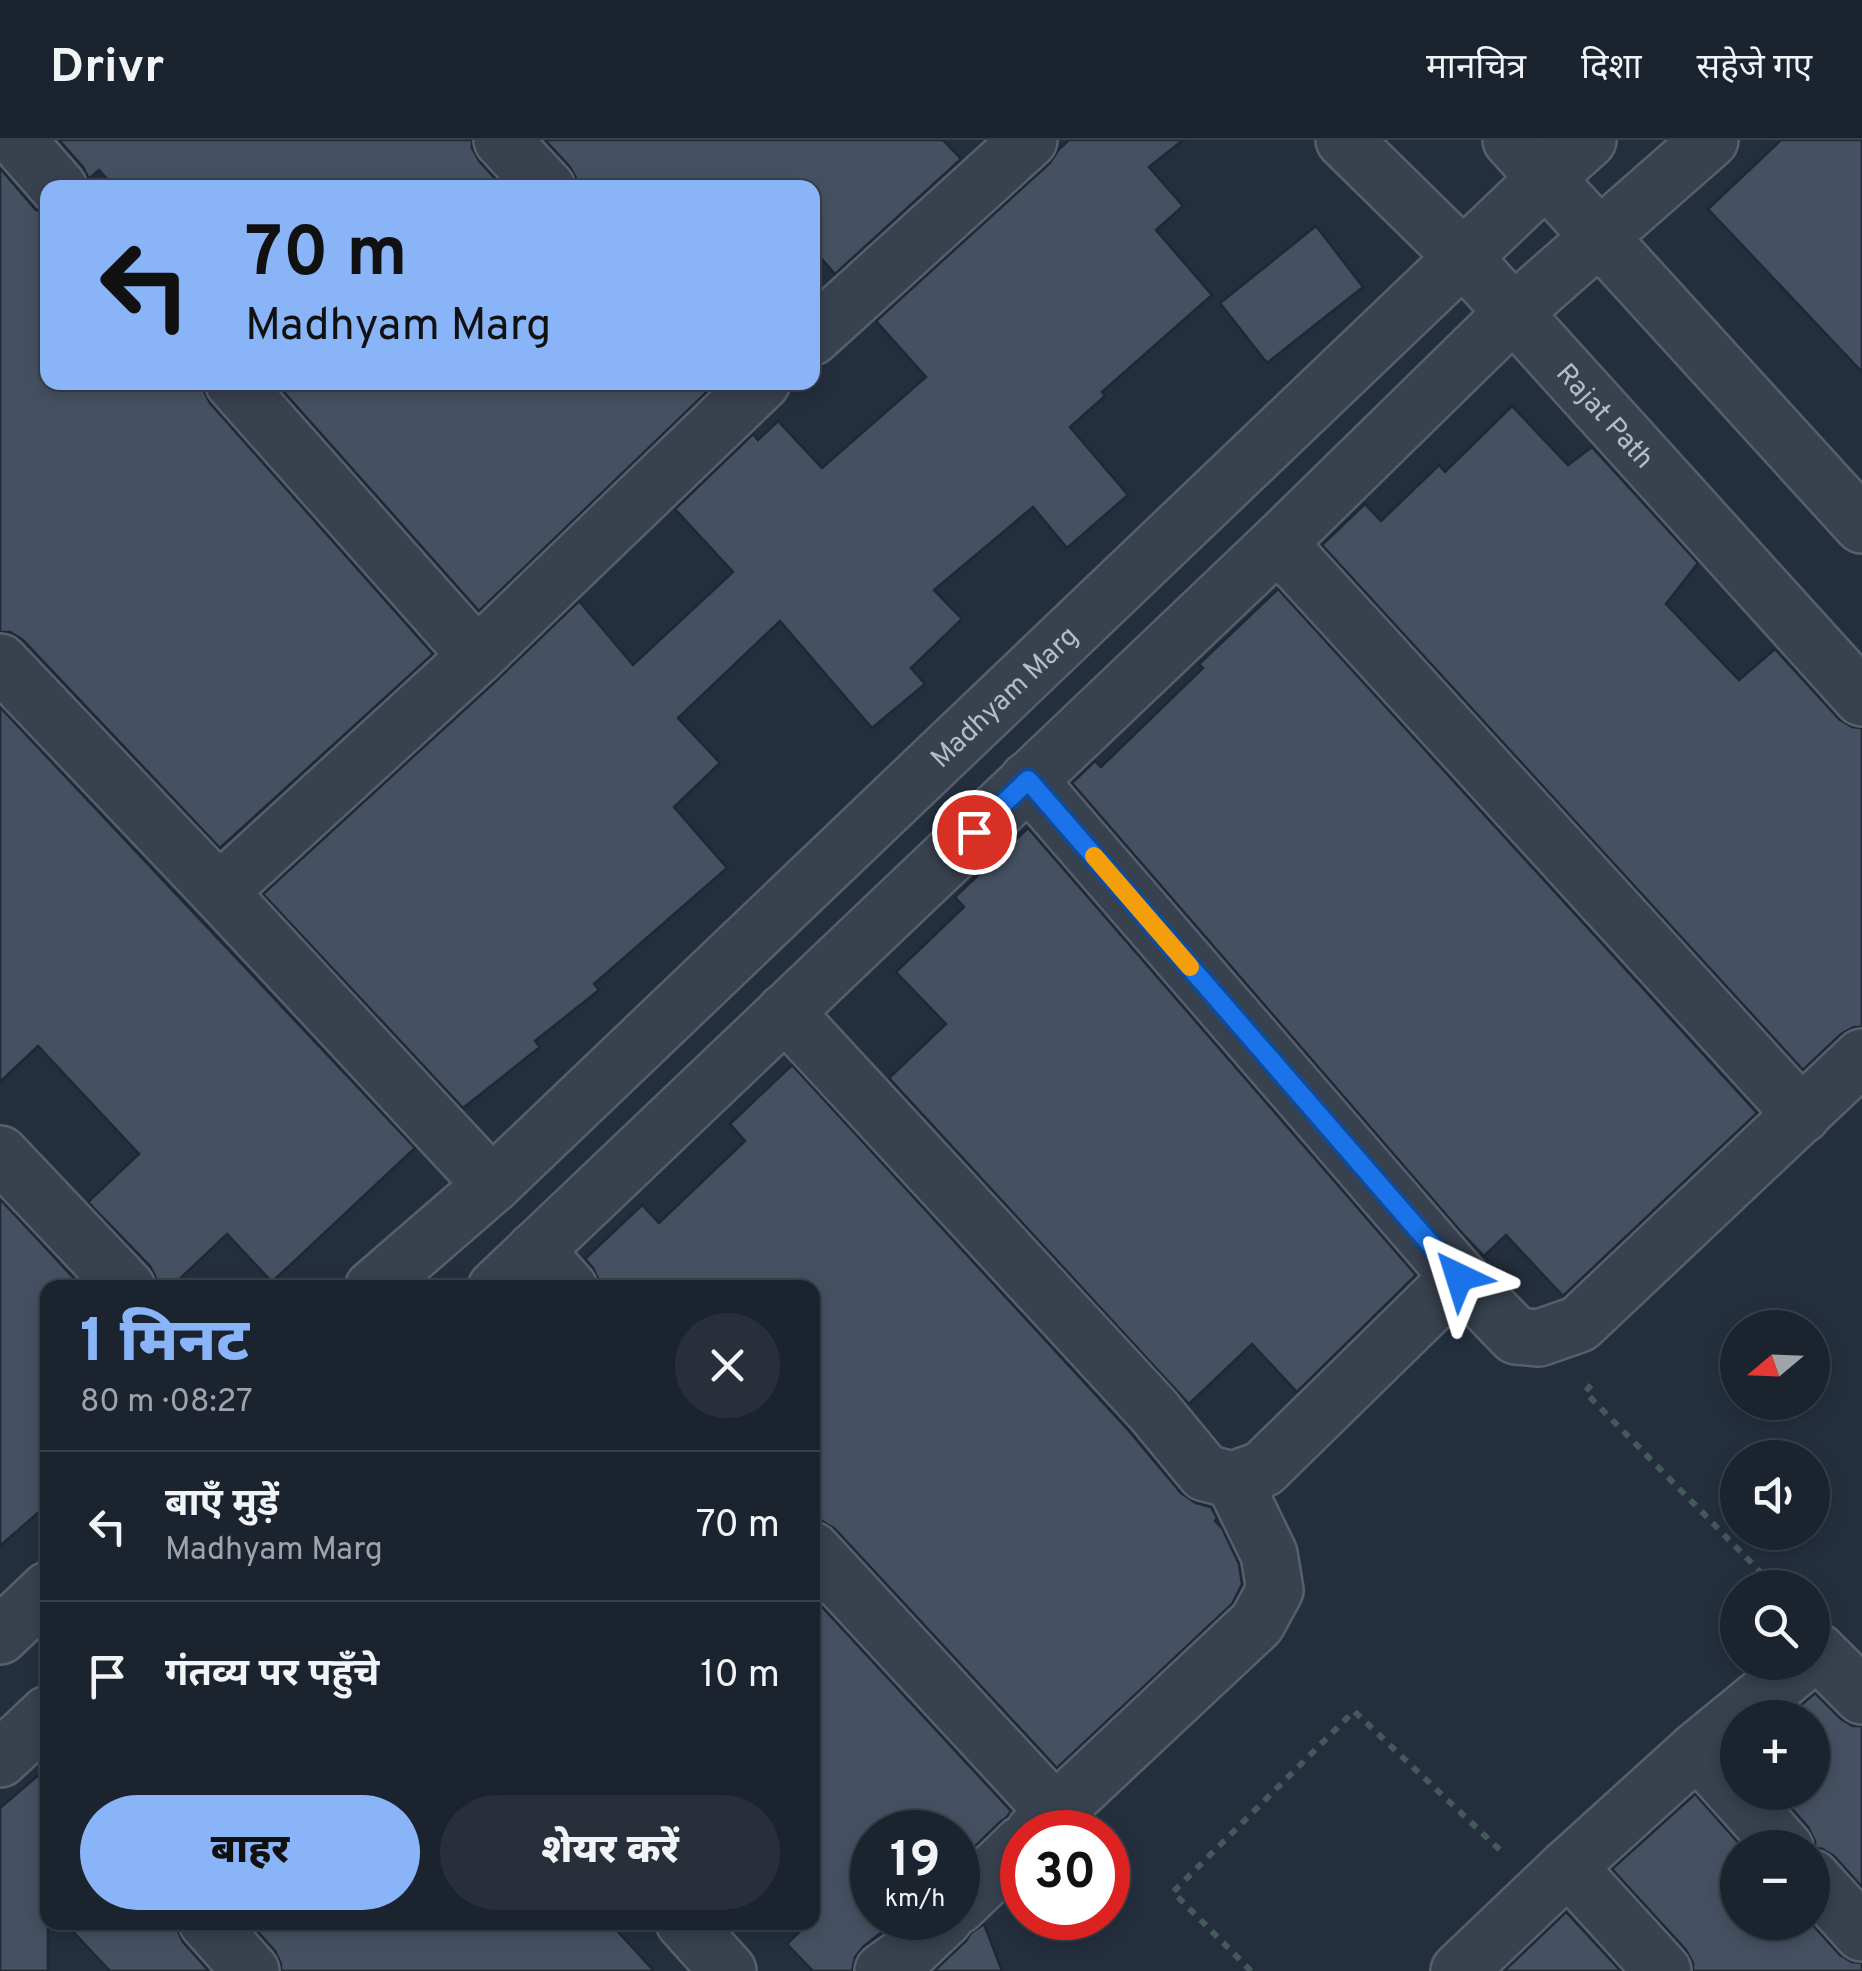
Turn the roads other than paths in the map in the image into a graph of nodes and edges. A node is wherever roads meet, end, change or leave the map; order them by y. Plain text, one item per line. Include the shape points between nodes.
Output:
1 (17, 140) edge
2 (502, 140) edge
3 (1344, 140) edge
4 (1588, 140) edge
5 (1710, 140) edge
6 (1017, 144) edge
7 (1528, 159) edge
8 (52, 180) edge
9 (540, 180) edge
10 (1600, 237) junction
11 (1463, 257) junction
12 (1513, 313) junction
13 (820, 329) edge
14 (240, 390) edge
15 (744, 390) edge
16 (1862, 525) edge
17 (1278, 543) junction
18 (477, 656) junction
19 (0, 662) edge
20 (1862, 698) edge
21 (1028, 780) junction
22 (219, 892) junction
23 (784, 1012) junction
24 (1862, 1057) edge
25 (1802, 1115) junction
26 (0, 1154) edge
27 (492, 1185) junction
28 (552, 1269) edge
29 (1459, 1277) junction
30 (119, 1280) edge
31 (382, 1280) edge
32 (520, 1280) edge
33 (1233, 1480) junction
34 (820, 1560) edge
35 (40, 1598) edge
36 (0, 1636) edge
37 (1830, 1665) edge
38 (1782, 1680) edge
39 (1862, 1696) edge
40 (1697, 1750) junction
41 (1022, 1810) edge
42 (1057, 1810) edge
43 (1769, 1830) edge
44 (1000, 1865) edge
45 (1568, 1867) junction
46 (980, 1885) edge
47 (1830, 1898) edge
48 (214, 1930) edge
49 (1862, 1933) edge
50 (922, 1940) edge
51 (251, 1971) edge
52 (883, 1971) edge
53 (1458, 1971) edge
54 (1662, 1971) edge

1 - 8 street
2 - 9 street
3 - 11 street, Rajat Path
4 - 7 street, Madhyam Marg
5 - 10 street
6 - 13 street
7 - 10 street
7 - 11 street, Madhyam Marg
10 - 12 street
10 - 16 street
11 - 12 street, Rajat Path
11 - 27 street, Madhyam Marg
12 - 17 street
12 - 20 street, Rajat Path
14 - 18 street
15 - 18 street
17 - 21 street
17 - 25 street
18 - 22 street
19 - 22 street
21 - 23 street
21 - 29 street
22 - 27 street
23 - 28 street
23 - 33 street via 1205,1473
24 - 25 street
25 - 29 street via 1579,1324 1539,1338 1516,1336
26 - 30 street
27 - 31 street, Madhyam Marg
28 - 32 street
29 - 33 street via 1263,1469
33 - 42 street via 1270,1554 1275,1590 1257,1623
34 - 41 street
35 - 36 street
37 - 39 street
38 - 40 street
40 - 43 street
40 - 45 street
44 - 46 street
45 - 53 street
45 - 54 street
47 - 49 street
48 - 51 street
50 - 52 street

